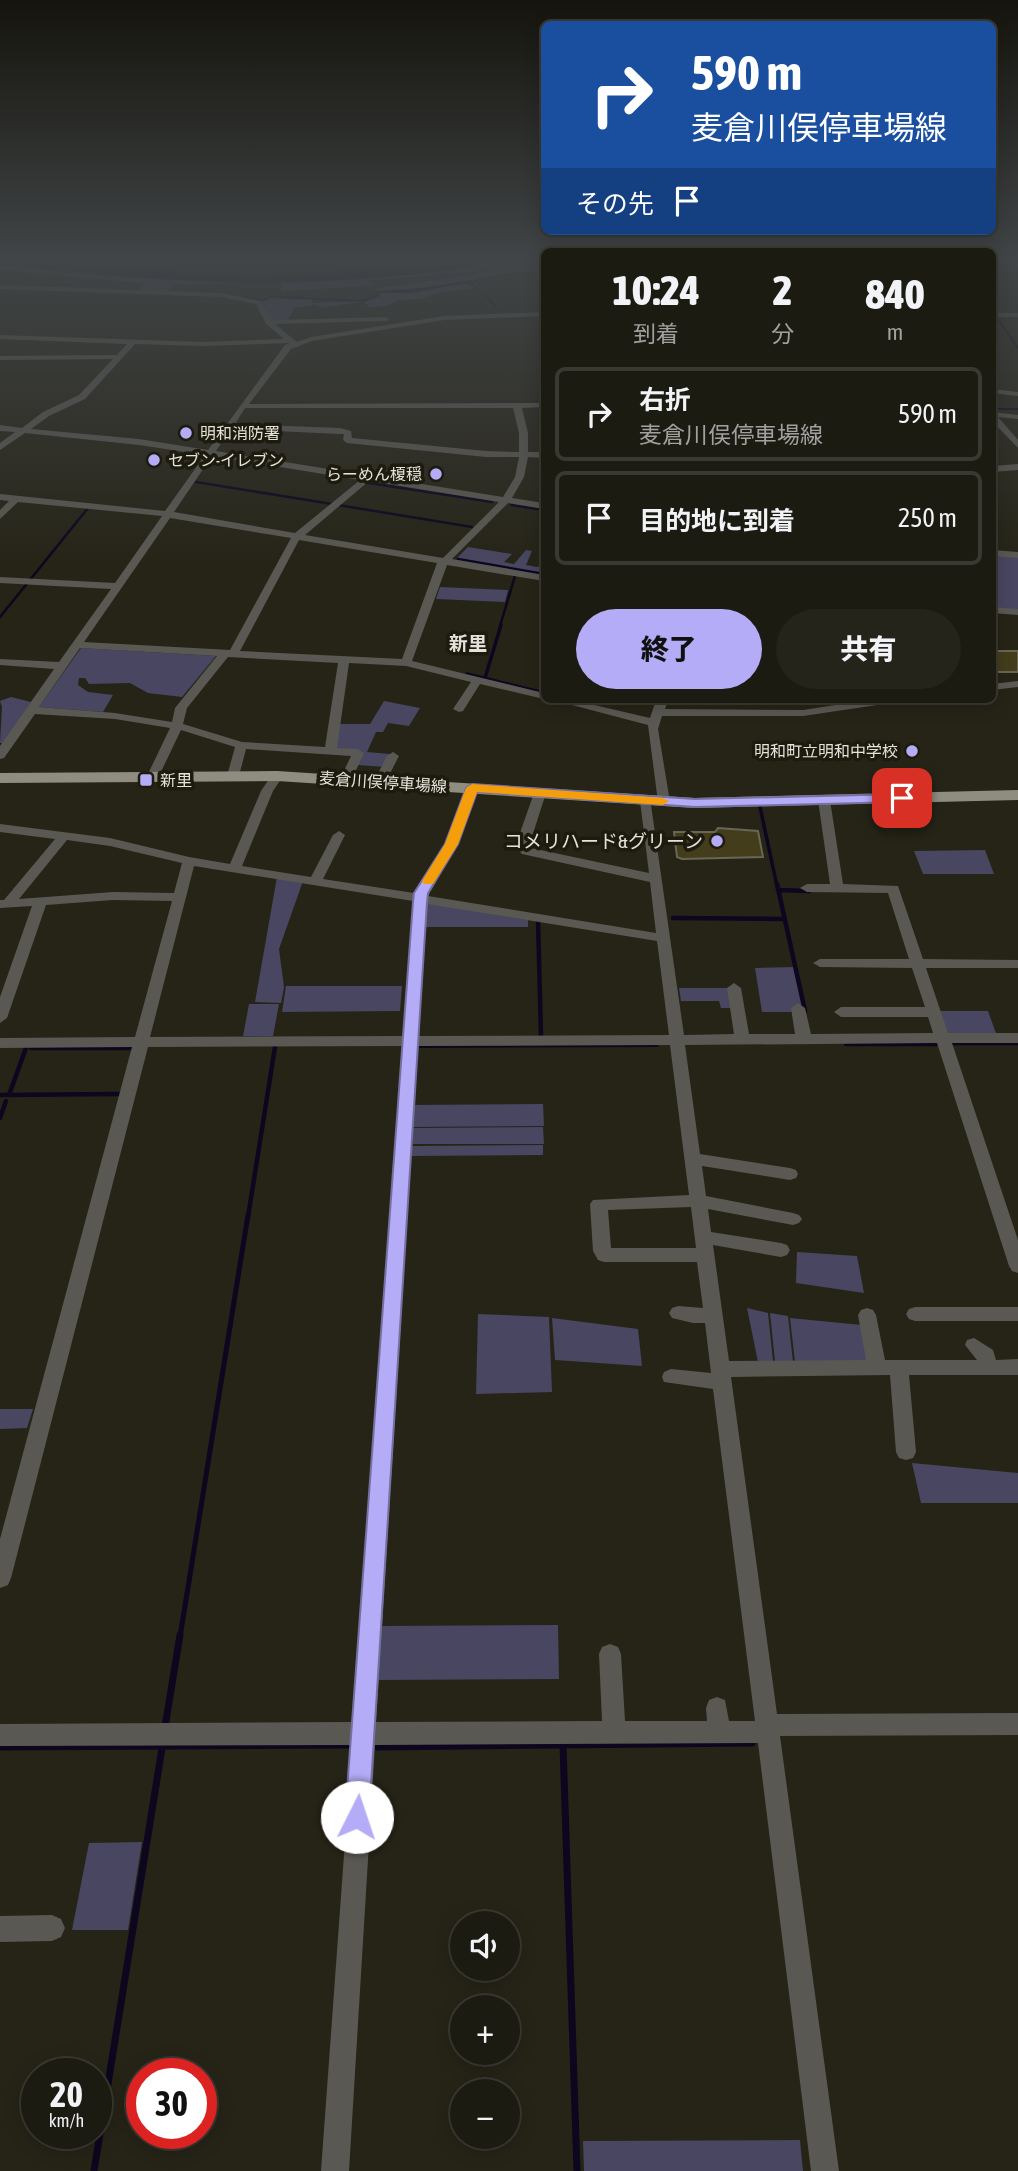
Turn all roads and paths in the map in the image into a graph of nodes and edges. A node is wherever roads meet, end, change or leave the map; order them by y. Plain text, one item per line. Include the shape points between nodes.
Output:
1 (114, 362) edge
2 (276, 362) edge
3 (996, 391) edge
4 (1018, 394) edge
5 (243, 405) junction
6 (541, 405) edge
7 (517, 406) junction
8 (996, 415) edge
9 (1018, 417) edge
10 (996, 420) edge
11 (229, 426) junction
12 (0, 428) edge
13 (23, 430) junction
14 (1018, 445) edge
15 (0, 446) edge
16 (210, 453) junction
17 (522, 455) junction
18 (541, 455) edge
19 (1018, 467) edge
20 (996, 469) edge
21 (367, 478) junction
22 (0, 498) edge
23 (15, 499) junction
24 (506, 500) junction
25 (541, 506) edge
26 (167, 515) junction
27 (0, 516) edge
28 (296, 537) junction
29 (996, 553) edge
30 (1018, 555) edge
31 (444, 561) junction
32 (541, 577) edge
33 (0, 580) edge
34 (117, 586) junction
35 (996, 610) edge
36 (1018, 612) edge
37 (77, 645) junction
38 (229, 654) junction
39 (344, 660) junction
40 (0, 662) edge
41 (407, 663) junction
42 (62, 666) junction
43 (478, 679) junction
44 (1018, 684) edge
45 (996, 687) edge
46 (541, 695) edge
47 (584, 703) edge
48 (843, 703) edge
49 (459, 709) dead end
50 (30, 710) junction
51 (658, 712) edge
52 (177, 726) junction
53 (241, 745) junction
54 (331, 750) junction
55 (0, 755) edge
56 (393, 756) dead end
57 (153, 776) junction
58 (233, 776) junction
59 (277, 776) junction
60 (0, 778) edge
61 (346, 779) junction
62 (380, 781) junction
63 (472, 788) junction
64 (540, 793) junction
65 (1018, 795) edge
66 (824, 800) junction
67 (646, 801) junction
68 (664, 802) junction
69 (0, 828) edge
70 (339, 835) dead end
71 (63, 837) junction
72 (189, 860) junction
73 (235, 867) junction
74 (656, 879) junction
75 (316, 880) junction
76 (807, 888) dead end
77 (837, 888) junction
78 (179, 897) junction
79 (420, 897) junction
80 (40, 902) junction
81 (4, 904) edge
82 (664, 938) junction
83 (820, 963) dead end
84 (918, 964) junction
85 (1018, 964) edge
86 (734, 988) dead end
87 (798, 1008) dead end
88 (841, 1012) dead end
89 (934, 1012) junction
90 (0, 1018) edge
91 (1018, 1038) edge
92 (676, 1039) junction
93 (742, 1039) junction
94 (804, 1039) junction
95 (943, 1039) junction
96 (409, 1041) junction
97 (0, 1043) edge
98 (141, 1043) junction
99 (692, 1159) junction
100 (790, 1174) dead end
101 (698, 1200) junction
102 (793, 1219) dead end
103 (704, 1246) junction
104 (781, 1250) dead end
105 (1018, 1266) edge
106 (678, 1312) dead end
107 (915, 1314) dead end
108 (1018, 1314) edge
109 (713, 1315) junction
110 (867, 1315) dead end
111 (974, 1345) dead end
112 (988, 1367) junction
113 (1018, 1367) edge
114 (877, 1368) junction
115 (899, 1368) junction
116 (721, 1375) junction
117 (671, 1377) dead end
118 (906, 1452) dead end
119 (0, 1578) edge
120 (610, 1654) dead end
121 (717, 1708) dead end
122 (1018, 1724) edge
123 (766, 1729) junction
124 (719, 1733) junction
125 (614, 1734) junction
126 (0, 1735) edge
127 (362, 1735) junction
128 (52, 1928) dead end
129 (0, 1929) edge
130 (335, 2171) edge
131 (825, 2171) edge

1 - 13 street via 82,397
2 - 5 street
3 - 4 street
5 - 7 street
5 - 11 street
6 - 7 street
7 - 17 street via 525,430
8 - 9 street
10 - 14 street
11 - 16 street
11 - 17 street via 340,431 348,433 347,440
12 - 13 street
13 - 15 street
13 - 16 street
16 - 21 street
16 - 26 street
17 - 18 street
17 - 24 street via 523,472
19 - 20 street
21 - 24 street
21 - 28 street
22 - 23 street
23 - 26 street
23 - 27 street
24 - 25 street
24 - 31 street
26 - 28 street
26 - 34 street
28 - 31 street
28 - 38 street
29 - 30 street
31 - 32 street
31 - 41 street
33 - 34 street
34 - 37 street
35 - 36 street
37 - 38 street
37 - 42 street
38 - 39 street
38 - 52 street via 181,708
39 - 41 street
39 - 54 street
40 - 42 street
41 - 43 street
42 - 50 street
43 - 46 street
43 - 49 street
44 - 45 street
47 - 51 street
48 - 51 street via 803,713
50 - 52 street
50 - 55 street
51 - 68 street via 653,739
52 - 53 street
52 - 57 street
53 - 54 street
53 - 58 street
54 - 61 street via 358,753
56 - 62 street
57 - 58 main road, 麦倉川俣停車場線
57 - 60 main road, 麦倉川俣停車場線
58 - 59 main road, 麦倉川俣停車場線
59 - 61 main road, 麦倉川俣停車場線
59 - 73 street
61 - 62 main road, 麦倉川俣停車場線
62 - 63 main road, 麦倉川俣停車場線
63 - 64 main road, 麦倉川俣停車場線
63 - 79 street via 451,844
64 - 67 main road, 麦倉川俣停車場線
64 - 74 street via 522,848
65 - 66 main road, 麦倉川俣停車場線
66 - 68 main road, 麦倉川俣停車場線
66 - 77 street
67 - 68 main road, 麦倉川俣停車場線
67 - 74 street
69 - 71 street
70 - 75 street
71 - 72 street via 110,842
71 - 81 street
72 - 73 street
72 - 78 street
73 - 75 street
74 - 82 street
75 - 79 street
76 - 77 street
77 - 84 street via 893,889
78 - 80 street
78 - 98 street
79 - 82 street
79 - 96 street
80 - 81 street
80 - 90 street
82 - 92 street
83 - 84 street
84 - 85 street
84 - 89 street
86 - 93 street
87 - 94 street
88 - 89 street
89 - 95 street
91 - 95 street
92 - 93 street
92 - 96 street
92 - 99 street
93 - 94 street
94 - 95 street
95 - 105 street
96 - 98 street
96 - 127 street
97 - 98 street
98 - 119 street
99 - 100 street
99 - 101 street
101 - 102 street
101 - 103 street
101 - 103 street via 601,1202 601,1251 611,1256
103 - 104 street
103 - 109 street
106 - 109 street
107 - 108 street
109 - 116 street
110 - 114 street
111 - 112 street via 986,1355
112 - 113 street
112 - 115 street
114 - 115 street
114 - 116 street
115 - 118 street
116 - 117 street
116 - 123 street
120 - 125 street
121 - 124 street
122 - 123 street
123 - 124 street
123 - 131 street
124 - 125 street
125 - 127 street
126 - 127 street
127 - 130 street
128 - 129 street

